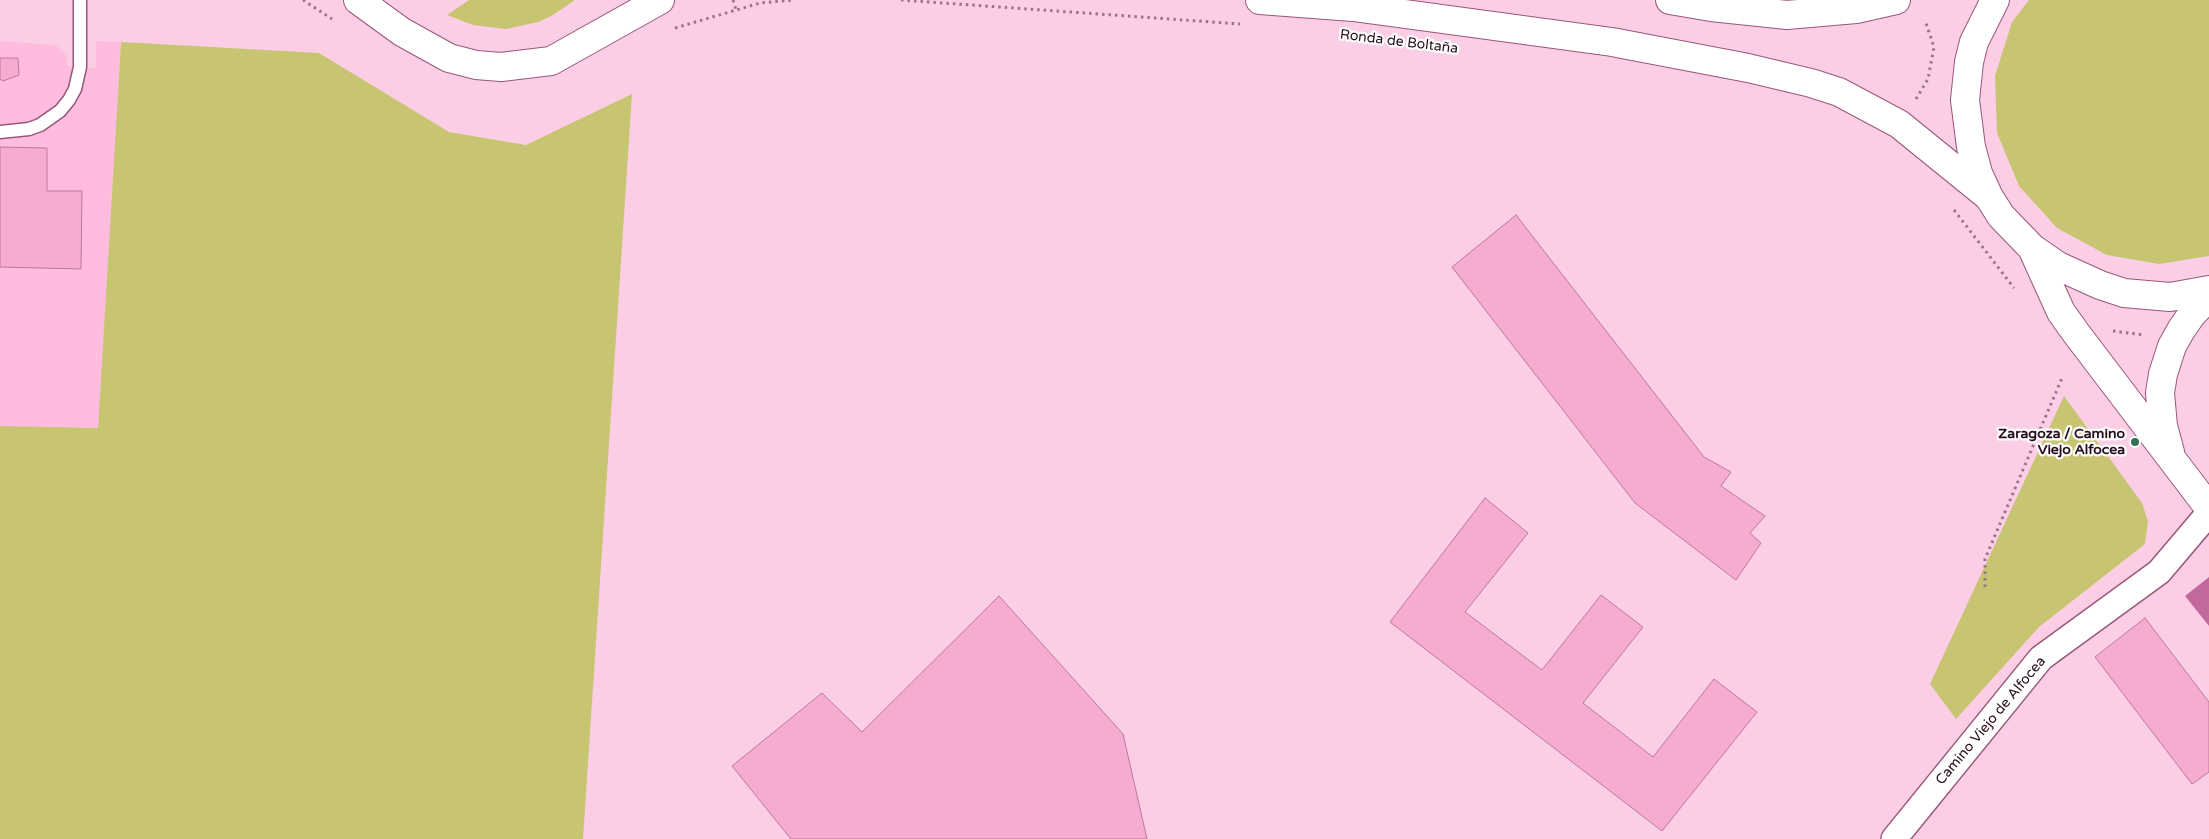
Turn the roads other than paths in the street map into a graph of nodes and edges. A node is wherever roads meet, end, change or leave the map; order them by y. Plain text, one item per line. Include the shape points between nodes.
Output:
1 (80, 0) edge
2 (358, 0) edge
3 (373, 0) edge
4 (629, 0) edge
5 (660, 0) edge
6 (1260, 0) edge
7 (1670, 0) edge
8 (1896, 0) edge
9 (1995, 0) edge
10 (402, 32) junction
11 (592, 40) junction
12 (0, 132) edge
13 (1989, 197) junction
14 (2032, 248) junction
15 (2209, 290) edge
16 (2209, 297) edge
17 (2172, 461) junction
18 (2209, 508) edge
19 (2209, 513) edge
20 (1894, 839) edge

1 - 12 lane via 80,67 69,100 40,125 29,130
2 - 10 main road
3 - 10 main road
4 - 11 main road via 616,18
5 - 11 main road
6 - 13 main road, Ronda de Boltaña via 1353,7 1612,42 1811,83 1846,95 1899,124
7 - 8 main road via 1787,15 1856,9
9 - 13 main road via 1974,42 1968,62 1965,100 1971,147
10 - 11 main road via 449,58 501,67 551,61
13 - 14 main road via 2010,227
14 - 15 main road via 2078,277 2124,293 2170,297
14 - 17 main road via 2062,312
16 - 17 main road via 2181,330 2163,374 2160,393 2163,426
17 - 18 main road
19 - 20 street, Camino Viejo de Alfocea via 2160,572 2041,658

